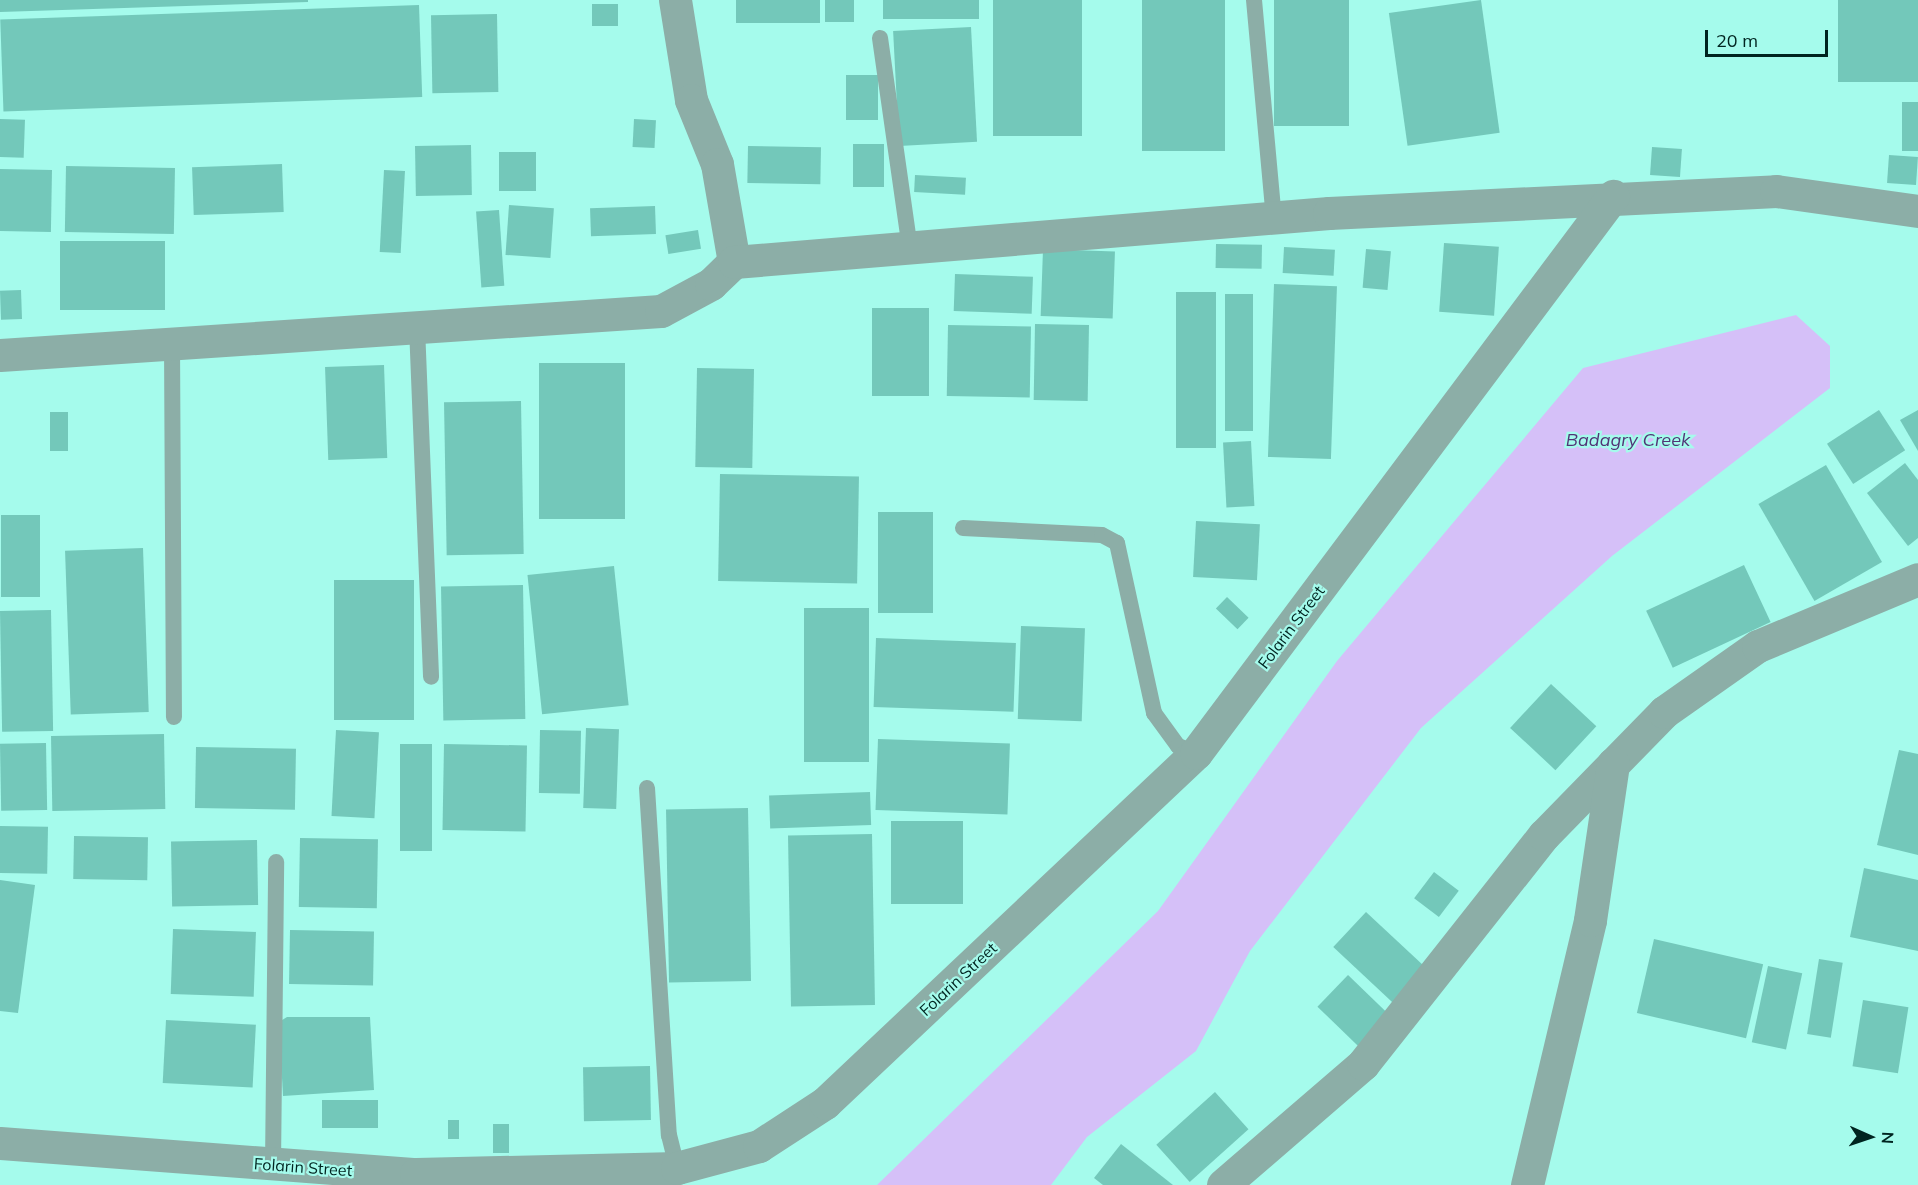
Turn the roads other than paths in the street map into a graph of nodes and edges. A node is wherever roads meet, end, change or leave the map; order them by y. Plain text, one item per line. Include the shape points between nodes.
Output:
1 (675, 0) edge
2 (1254, 0) edge
3 (880, 38) dead end
4 (1613, 196) junction
5 (1918, 211) edge
6 (1274, 218) junction
7 (910, 248) junction
8 (734, 262) junction
9 (417, 327) junction
10 (172, 343) junction
11 (0, 355) edge
12 (963, 528) dead end
13 (1918, 579) edge
14 (431, 677) dead end
15 (174, 717) dead end
16 (1196, 753) junction
17 (1613, 764) junction
18 (647, 788) dead end
19 (276, 862) dead end
20 (0, 1143) edge
21 (273, 1166) junction
22 (677, 1168) junction
23 (1222, 1185) edge
24 (1527, 1185) edge

1 - 8 street via 692,100 717,164
2 - 6 lane
3 - 7 lane
4 - 5 street via 1776,191
4 - 6 street
4 - 16 street, Folarin Street
6 - 7 street
7 - 8 street
8 - 9 street via 711,284 661,312
9 - 10 street
9 - 14 lane
10 - 11 street
10 - 15 lane
12 - 16 lane via 1102,535 1117,543 1154,713 1178,746
13 - 17 street via 1758,646 1664,712
16 - 22 street, Folarin Street via 825,1103 759,1146
17 - 23 street via 1544,835 1363,1064
17 - 24 street via 1590,920
18 - 22 lane via 669,1135
19 - 21 lane
20 - 21 street, Folarin Street via 60,1144
21 - 22 street, Folarin Street via 416,1174

